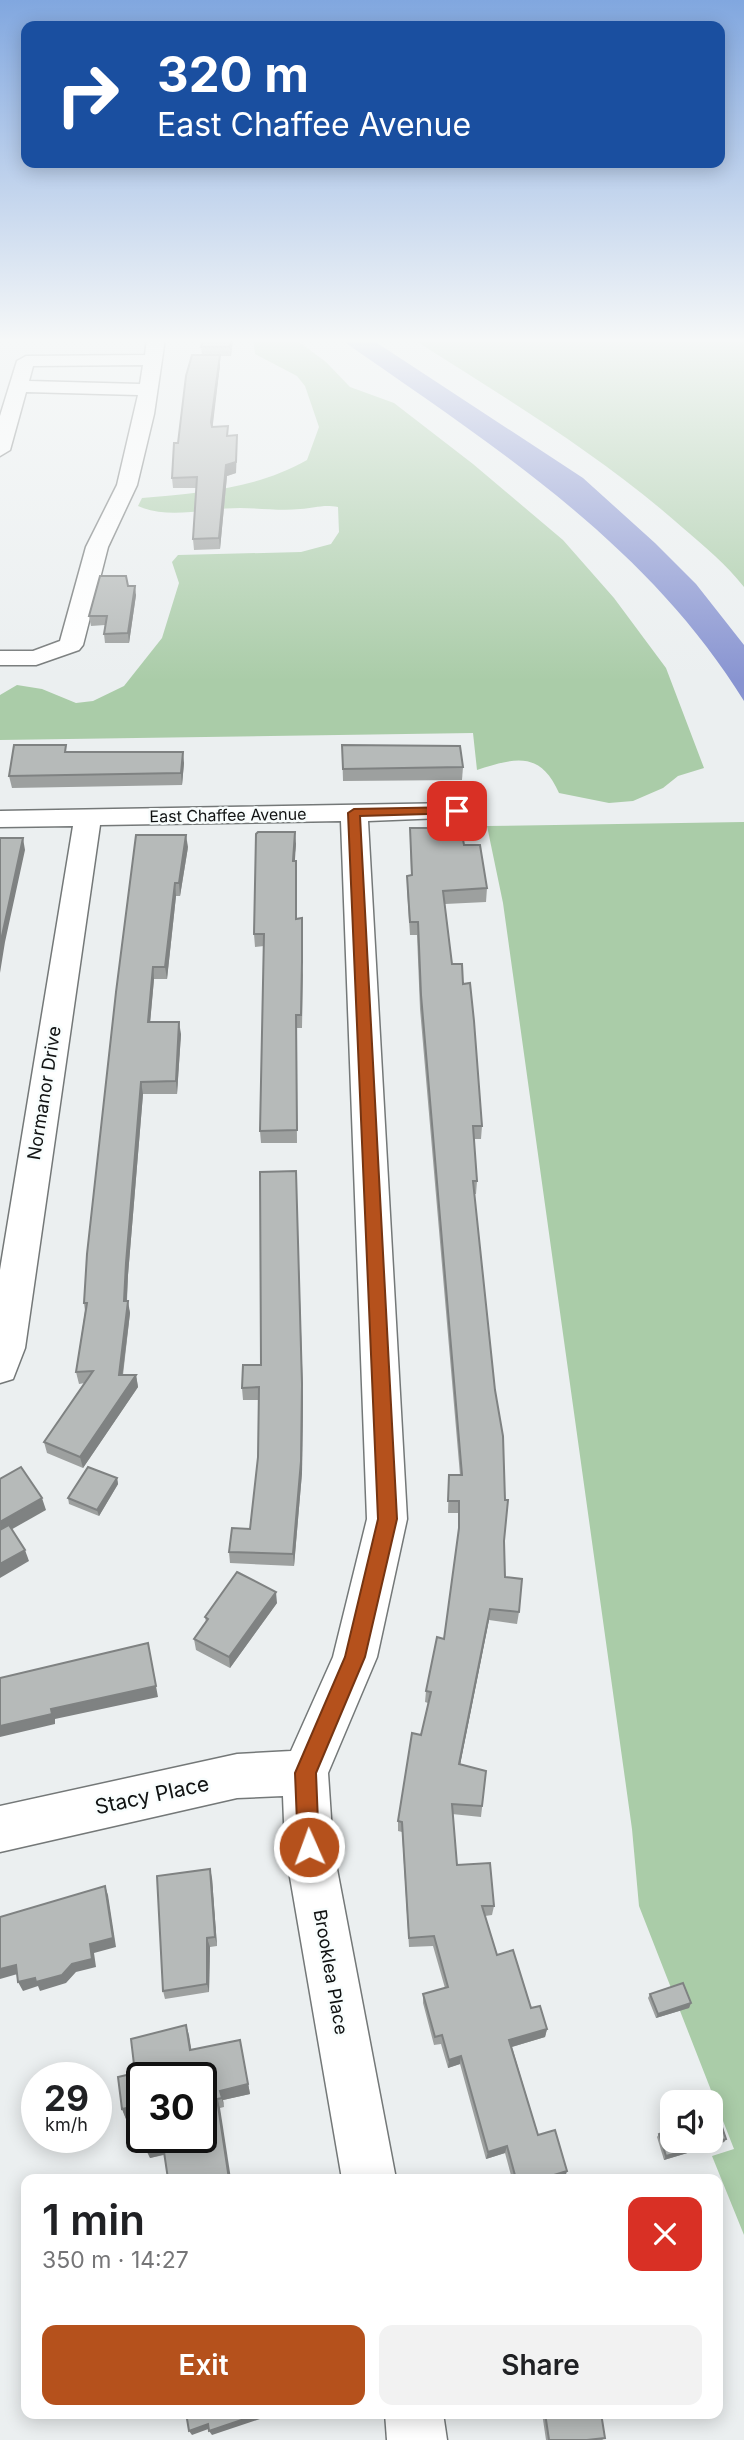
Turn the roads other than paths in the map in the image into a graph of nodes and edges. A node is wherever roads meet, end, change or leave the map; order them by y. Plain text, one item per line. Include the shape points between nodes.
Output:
1 (134, 453) edge
2 (0, 658) edge
3 (457, 811) dead end
4 (354, 813) junction
5 (88, 818) junction
6 (0, 819) edge
7 (0, 1368) edge
8 (305, 1773) junction
9 (0, 1829) edge
10 (368, 2174) edge
11 (415, 2419) edge
12 (417, 2440) edge

1 - 2 street via 127,485 97,547 71,645 36,658
3 - 4 street, East Chaffee Avenue
4 - 5 street, East Chaffee Avenue
4 - 8 street, Brooklea Place via 387,1519 355,1657
5 - 6 street, East Chaffee Avenue
5 - 7 street, Normanor Drive
8 - 9 street, Stacy Place via 237,1776
8 - 10 street, Brooklea Place via 309,1847
11 - 12 street

